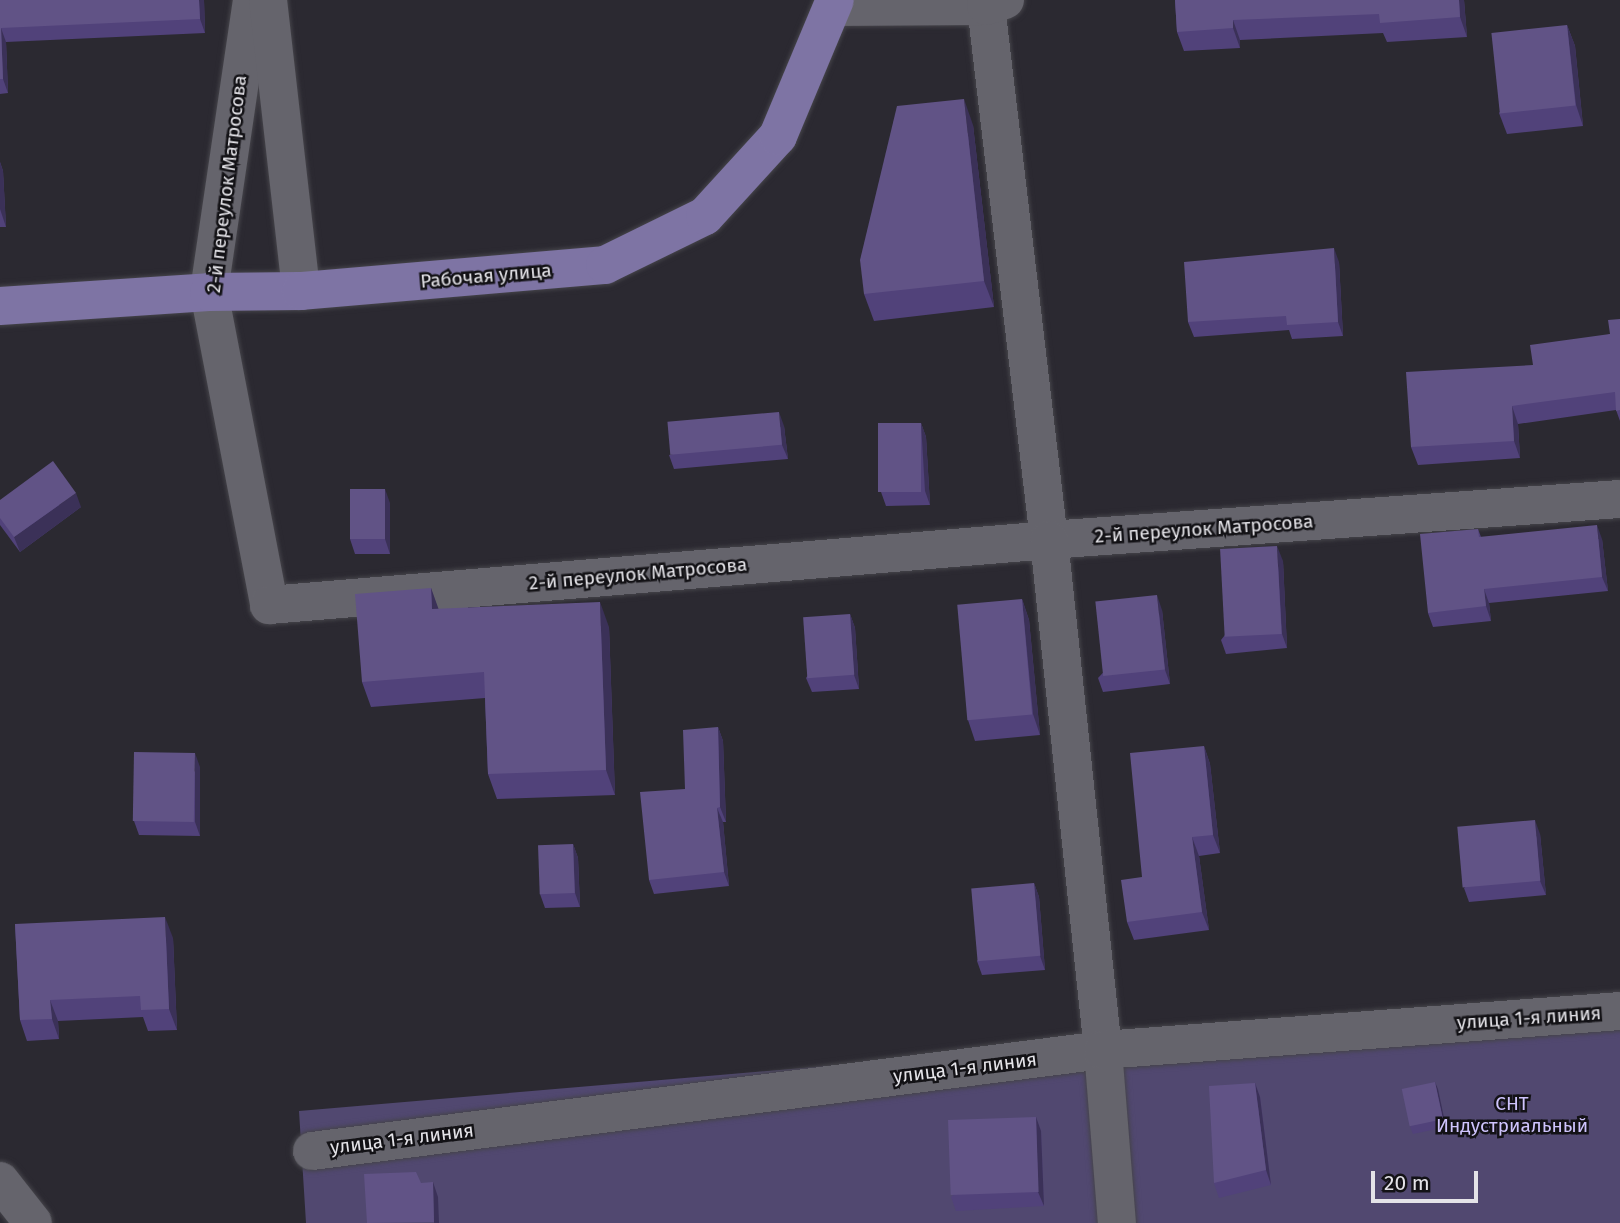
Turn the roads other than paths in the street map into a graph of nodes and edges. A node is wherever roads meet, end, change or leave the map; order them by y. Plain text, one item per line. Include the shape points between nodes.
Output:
1 (252, 0) edge
2 (268, 0) edge
3 (996, 3) edge
4 (834, 4) edge
5 (302, 291) junction
6 (209, 292) junction
7 (0, 306) edge
8 (1620, 499) edge
9 (1049, 540) junction
10 (1620, 1011) edge
11 (1103, 1051) junction
12 (312, 1151) dead end
13 (0, 1181) edge
14 (33, 1223) edge
15 (1117, 1223) edge

1 - 6 street, 2-й переулок Матросова
2 - 5 street
3 - 4 street
3 - 9 street
4 - 5 main road, Рабочая улица via 778,136 705,216 604,265
5 - 6 main road, Рабочая улица
6 - 7 main road, Рабочая улица
6 - 9 street, 2-й переулок Матросова via 269,605
8 - 9 street, 2-й переулок Матросова
9 - 11 street
10 - 11 street, улица 1-я линия
11 - 12 street, улица 1-я линия
11 - 15 street
13 - 14 street

